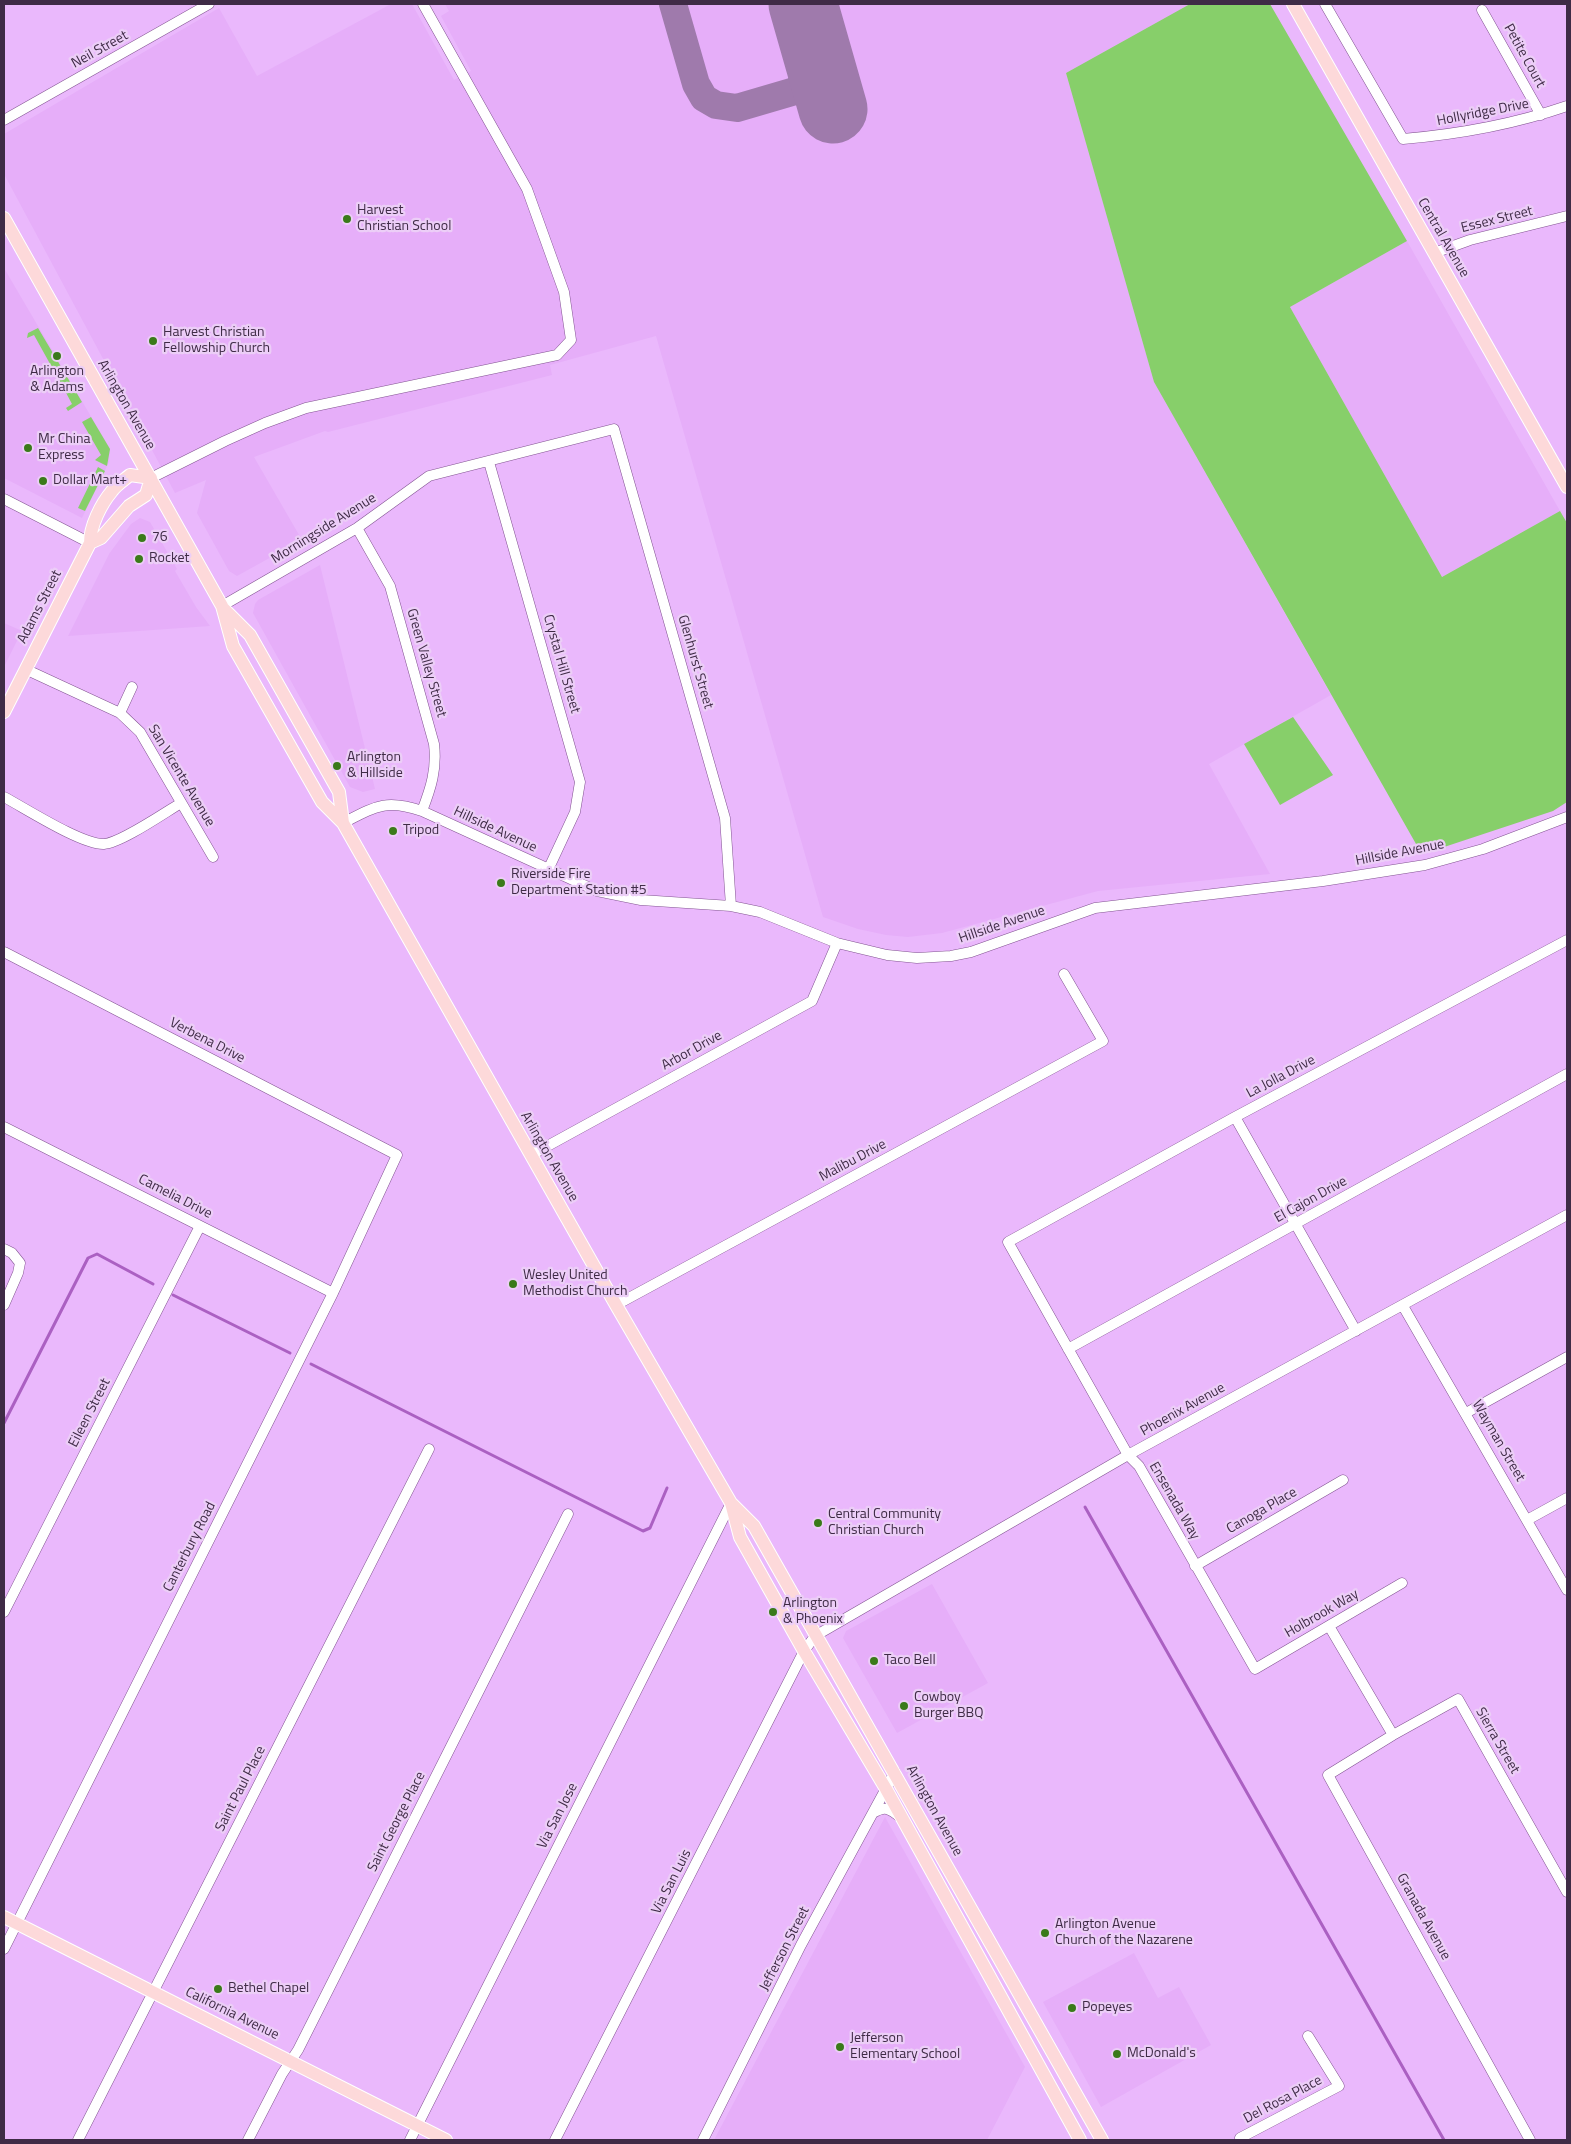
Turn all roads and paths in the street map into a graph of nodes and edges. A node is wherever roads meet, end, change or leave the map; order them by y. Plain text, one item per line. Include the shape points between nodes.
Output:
1 (210, 4) edge
2 (423, 4) edge
3 (1293, 4) edge
4 (1325, 4) edge
5 (1482, 10) dead end
6 (1567, 106) edge
7 (1541, 115) junction
8 (4, 120) edge
9 (1567, 216) edge
10 (4, 218) edge
11 (1434, 253) junction
12 (614, 429) joint
13 (489, 462) junction
14 (150, 478) junction
15 (1567, 487) edge
16 (4, 499) edge
17 (357, 528) junction
18 (90, 543) junction
19 (222, 606) junction
20 (25, 669) junction
21 (132, 687) dead end
22 (4, 712) edge
23 (120, 713) junction
24 (4, 797) edge
25 (181, 802) junction
26 (422, 811) junction
27 (1567, 816) edge
28 (343, 823) junction
29 (213, 857) dead end
30 (548, 870) junction
31 (731, 906) junction
32 (1567, 940) edge
33 (837, 943) junction
34 (4, 952) edge
35 (1064, 974) dead end
36 (1567, 1074) edge
37 (1235, 1117) junction
38 (4, 1127) edge
39 (397, 1155) joint
40 (531, 1155) junction
41 (1567, 1215) edge
42 (1295, 1224) junction
43 (200, 1226) junction
44 (1008, 1242) joint
45 (4, 1249) edge
46 (333, 1293) junction
47 (4, 1305) edge
48 (616, 1305) junction
49 (1403, 1306) junction
50 (1356, 1331) junction
51 (1068, 1349) junction
52 (1567, 1357) edge
53 (1466, 1413) junction
54 (429, 1449) dead end
55 (1128, 1455) junction
56 (1343, 1480) dead end
57 (1567, 1498) edge
58 (731, 1504) junction
59 (568, 1514) dead end
60 (1527, 1520) junction
61 (1195, 1566) junction
62 (1402, 1584) dead end
63 (1567, 1590) edge
64 (4, 1612) edge
65 (1330, 1626) junction
66 (815, 1636) junction
67 (804, 1652) junction
68 (1255, 1669) joint
69 (1394, 1735) junction
70 (895, 1772) junction
71 (886, 1789) junction
72 (873, 1813) junction
73 (902, 1819) junction
74 (1567, 1892) edge
75 (4, 1917) edge
76 (17, 1923) junction
77 (4, 1948) edge
78 (154, 1992) junction
79 (1308, 2036) dead end
80 (291, 2060) junction
81 (417, 2126) junction
82 (1241, 2139) edge
83 (78, 2140) edge
84 (248, 2140) edge
85 (410, 2140) edge
86 (446, 2140) edge
87 (555, 2140) edge
88 (703, 2140) edge
89 (1080, 2140) edge
90 (1102, 2140) edge
91 (1530, 2140) edge

1 - 8 street, Neil Street
2 - 14 street via 528,188 564,292 571,340 558,355 306,408 265,422
3 - 11 main road, Central Avenue
4 - 7 street, Hollyridge Drive via 1403,139 1487,129
5 - 7 street, Petite Court
6 - 7 street, Hollyridge Drive
9 - 11 street, Essex Street via 1470,240
10 - 14 main road, Arlington Avenue
11 - 15 main road, Central Avenue
12 - 13 street, Morningside Avenue
12 - 31 street, Glenhurst Street via 725,818
13 - 17 street, Morningside Avenue via 429,476
13 - 30 street, Crystal Hill Street via 580,782 575,812
14 - 18 main road, Adams Street via 146,495 129,506 101,538
14 - 18 main road, Adams Street via 130,475 112,490 93,526
14 - 19 main road, Arlington Avenue
16 - 18 street
17 - 19 street, Morningside Avenue
17 - 26 street, Green Valley Street via 390,586 434,744 434,780
18 - 20 main road, Adams Street
19 - 28 main road, Arlington Avenue via 233,646 322,802
19 - 28 main road, Arlington Avenue via 250,636 339,792
20 - 22 main road, Adams Street
20 - 23 street, San Vicente Avenue
21 - 23 street
23 - 25 street, San Vicente Avenue via 140,732
24 - 25 street via 85,841 104,844 124,836
25 - 29 street, San Vicente Avenue
26 - 28 street, Hillside Avenue via 392,804
26 - 30 street, Hillside Avenue
27 - 33 street, Hillside Avenue via 1483,848 1425,865 1314,882 1095,908 971,952 951,956 917,958 887,955
28 - 40 main road, Arlington Avenue
30 - 31 street, Hillside Avenue via 596,891 619,896
31 - 33 street, Hillside Avenue via 760,912
32 - 37 street, La Jolla Drive
33 - 40 street, Arbor Drive via 812,1001
34 - 39 street, Verbena Drive
35 - 48 street, Malibu Drive via 1103,1041
36 - 42 street, El Cajon Drive
37 - 42 street
37 - 44 street, La Jolla Drive
38 - 43 street, Camelia Drive
39 - 46 street, Canterbury Road
40 - 48 main road, Arlington Avenue
41 - 49 street, Phoenix Avenue
42 - 50 street
42 - 51 street, El Cajon Drive
43 - 46 street, Camelia Drive
43 - 64 street, Eileen Street
44 - 51 street, Ensenada Way
45 - 47 street via 20,1263
46 - 76 street, Canterbury Road
48 - 58 main road, Arlington Avenue
49 - 50 street, Phoenix Avenue
49 - 53 street, Wayman Street
50 - 55 street, Phoenix Avenue
51 - 55 street, Ensenada Way
52 - 53 street
53 - 60 street, Wayman Street
54 - 78 street, Saint Paul Place
55 - 61 street, Ensenada Way via 1139,1466
55 - 66 street, Phoenix Avenue
56 - 61 street, Canoga Place
57 - 60 street
58 - 66 main road, Arlington Avenue via 754,1526
58 - 67 main road, Arlington Avenue via 740,1537
58 - 81 street, Via San Jose
59 - 80 street, Saint George Place
60 - 63 street, Wayman Street
61 - 68 street, Ensenada Way
62 - 65 street, Holbrook Way
65 - 68 street, Holbrook Way
65 - 69 street
66 - 67 street, Via San Luis
66 - 70 main road, Arlington Avenue
67 - 71 main road, Arlington Avenue
67 - 87 street, Via San Luis
69 - 74 street, Sierra Street via 1458,1699
69 - 91 street, Granada Avenue via 1328,1775
70 - 71 street, Jefferson Street
70 - 90 main road, Arlington Avenue
71 - 72 street, Jefferson Street
71 - 73 main road, Arlington Avenue
72 - 73 street via 889,1808
72 - 88 street, Jefferson Street via 801,1945
73 - 89 main road, Arlington Avenue
75 - 76 main road, California Avenue
76 - 77 street, Canterbury Road
76 - 78 main road, California Avenue
78 - 80 main road, California Avenue
78 - 83 street, Saint Paul Place
79 - 82 street, Del Rosa Place via 1338,2086
80 - 81 main road, California Avenue
80 - 84 street, Saint George Place
81 - 85 street, Via San Jose
81 - 86 main road, California Avenue

